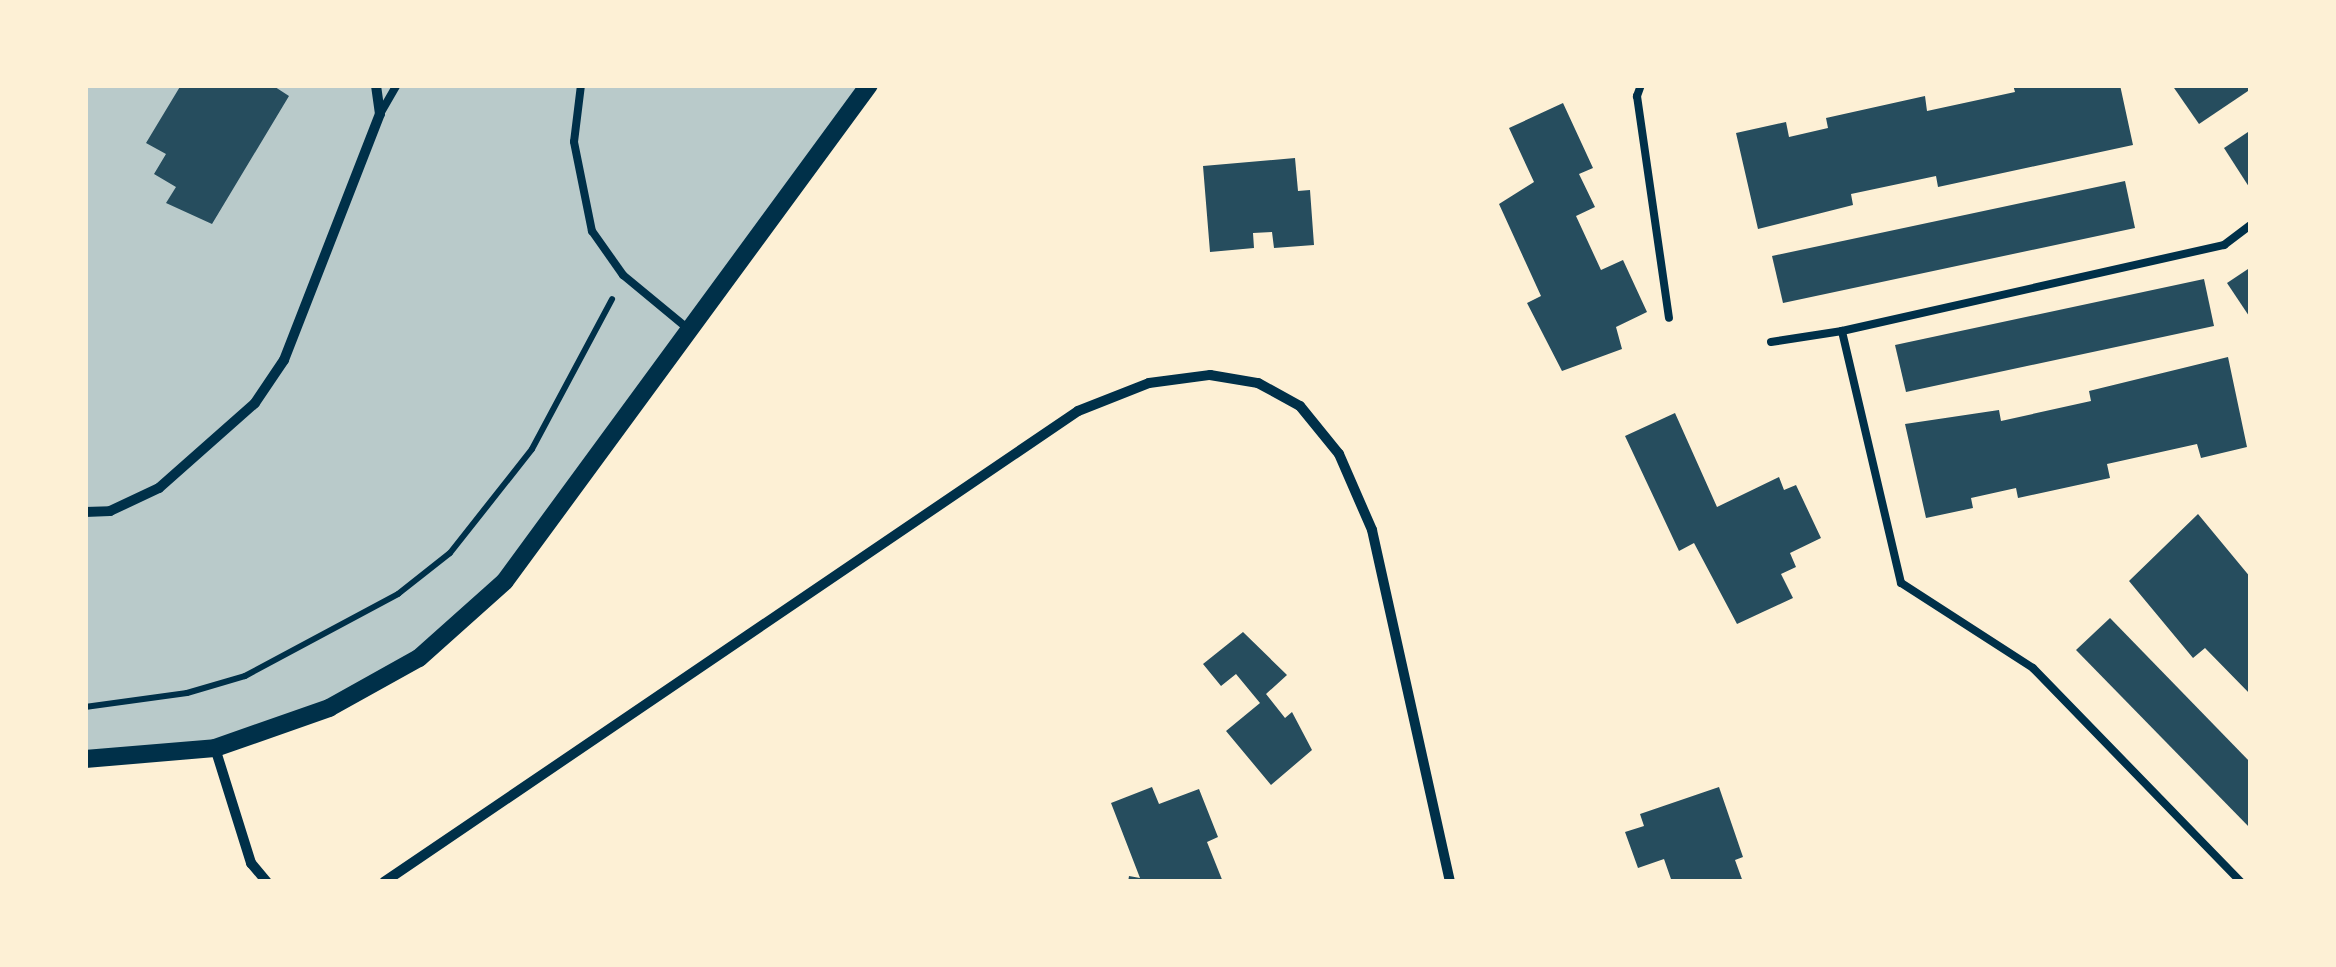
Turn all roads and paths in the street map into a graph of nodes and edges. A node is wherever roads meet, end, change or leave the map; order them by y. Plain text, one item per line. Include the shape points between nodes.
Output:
1 (376, 85) edge
2 (397, 85) edge
3 (580, 85) edge
4 (868, 85) edge
5 (1641, 85) edge
6 (380, 114) junction
7 (2251, 225) edge
8 (623, 275) junction
9 (1669, 318) dead end
10 (692, 331) junction
11 (1842, 331) junction
12 (1771, 342) dead end
13 (85, 512) edge
14 (85, 707) edge
15 (215, 748) junction
16 (85, 759) edge
17 (266, 882) edge
18 (384, 882) edge
19 (1450, 882) edge
20 (2241, 882) edge

1 - 6 street
2 - 6 lane
3 - 8 lane via 574,142 579,188 592,231
4 - 10 street
5 - 9 lane via 1637,96
6 - 13 street via 284,360 255,403 159,488 110,512
7 - 11 lane via 2224,245
8 - 10 lane
8 - 14 path via 532,449 450,553 335,632 245,676 187,693
10 - 15 street via 505,581 420,658 330,708
11 - 12 lane
11 - 20 lane via 1901,583 2033,668
15 - 16 street
15 - 17 street via 251,863
18 - 19 street via 1078,411 1149,383 1210,375 1258,383 1300,406 1339,454 1372,530

